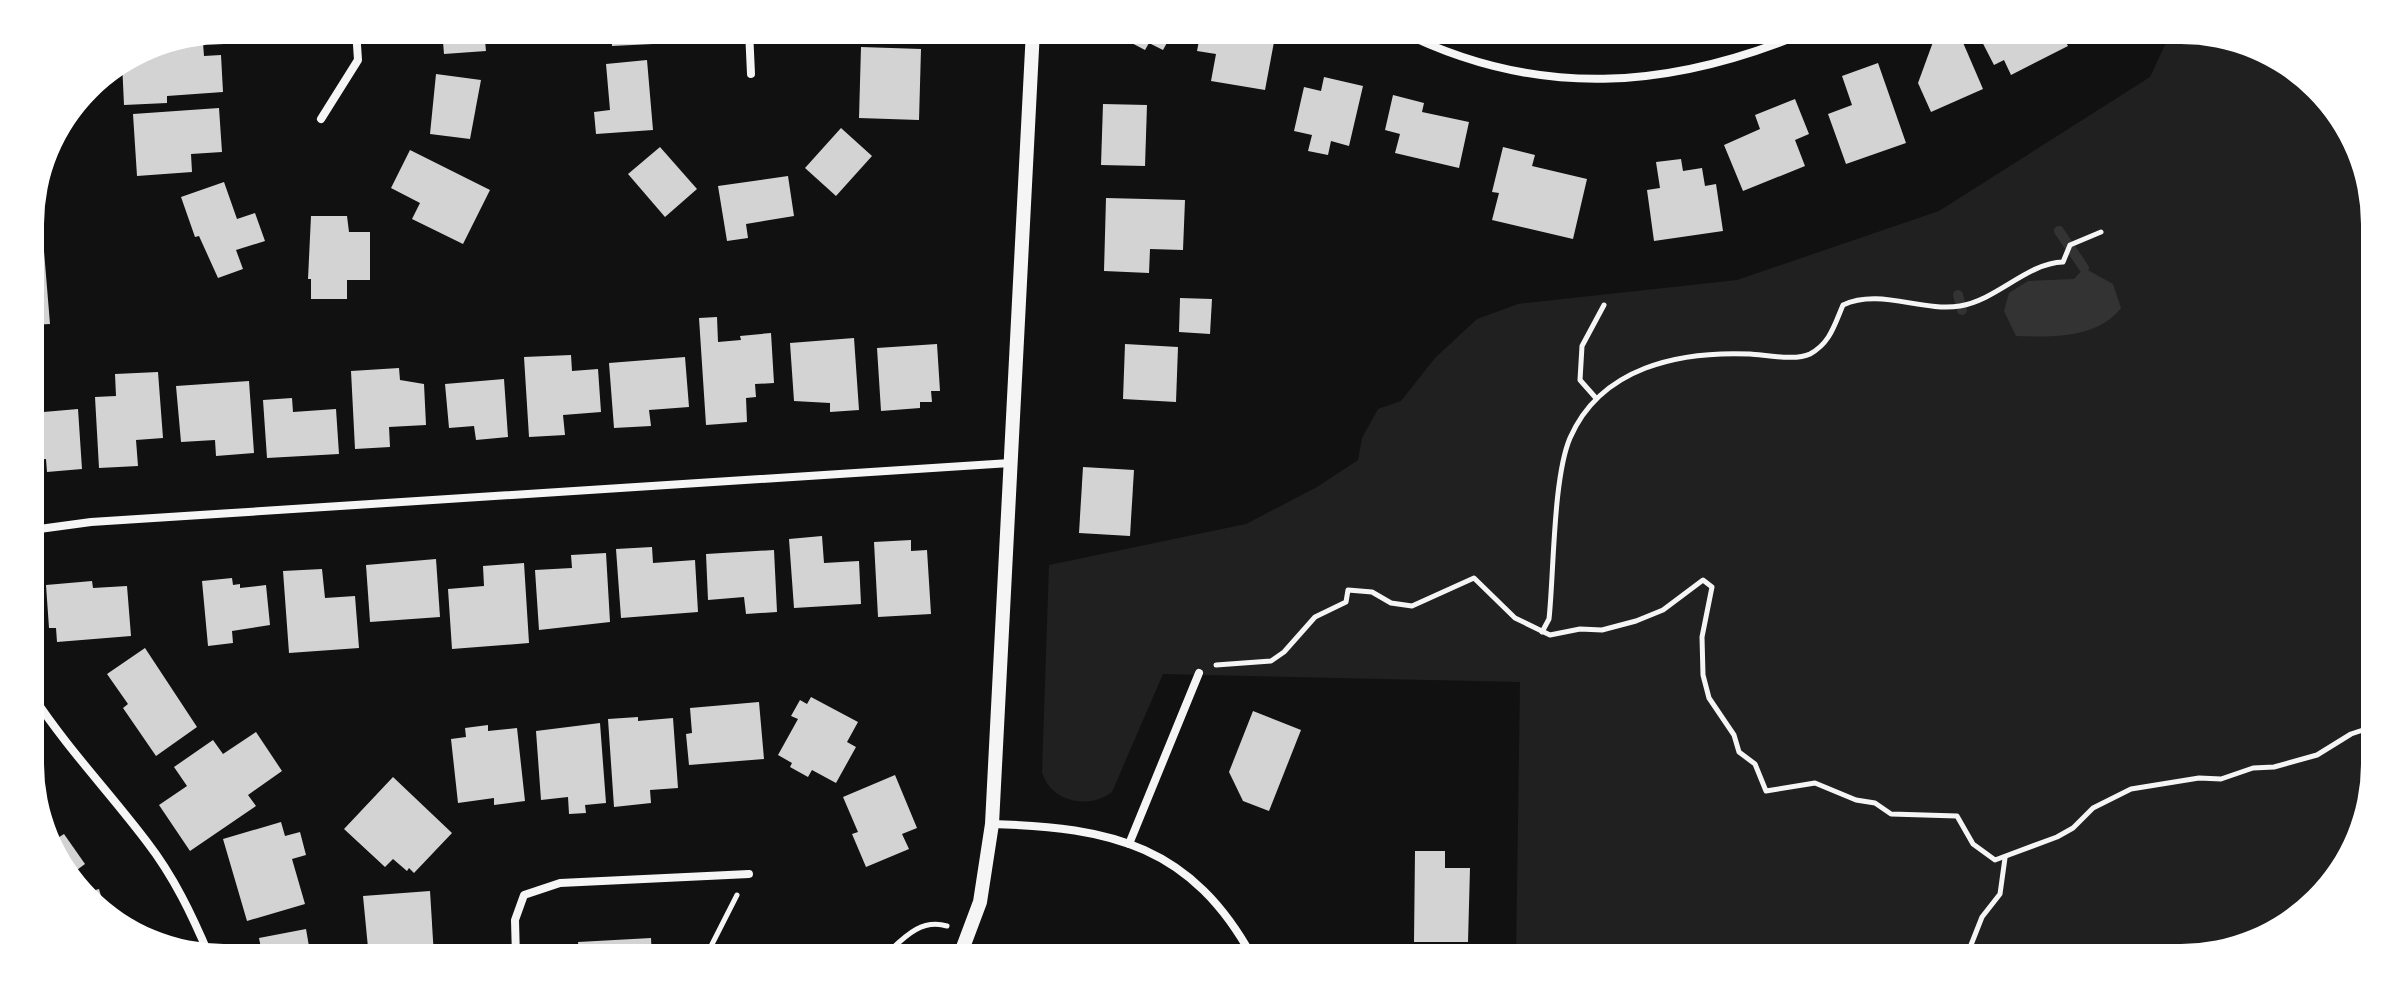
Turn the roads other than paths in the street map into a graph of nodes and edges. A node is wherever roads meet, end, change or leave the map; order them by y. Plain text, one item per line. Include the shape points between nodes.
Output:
1 (357, 44) edge
2 (750, 44) edge
3 (1032, 44) edge
4 (1427, 44) edge
5 (1773, 44) edge
6 (751, 74) dead end
7 (321, 119) dead end
8 (1010, 463) junction
9 (44, 528) edge
10 (1199, 673) road end
11 (44, 710) edge
12 (992, 824) junction
13 (1129, 844) junction
14 (749, 874) road end
15 (203, 942) edge
16 (516, 944) edge
17 (965, 944) edge
18 (1245, 944) edge

1 - 7 street via 358,60
2 - 6 street
3 - 8 street
4 - 5 street via 1493,69 1586,81 1654,78 1717,65
8 - 9 street
8 - 12 street
10 - 13 street
11 - 15 street via 149,844 185,900
12 - 13 street via 1090,830
12 - 17 street via 987,873
13 - 18 street via 1195,881
14 - 16 street via 560,883 524,895 515,920

